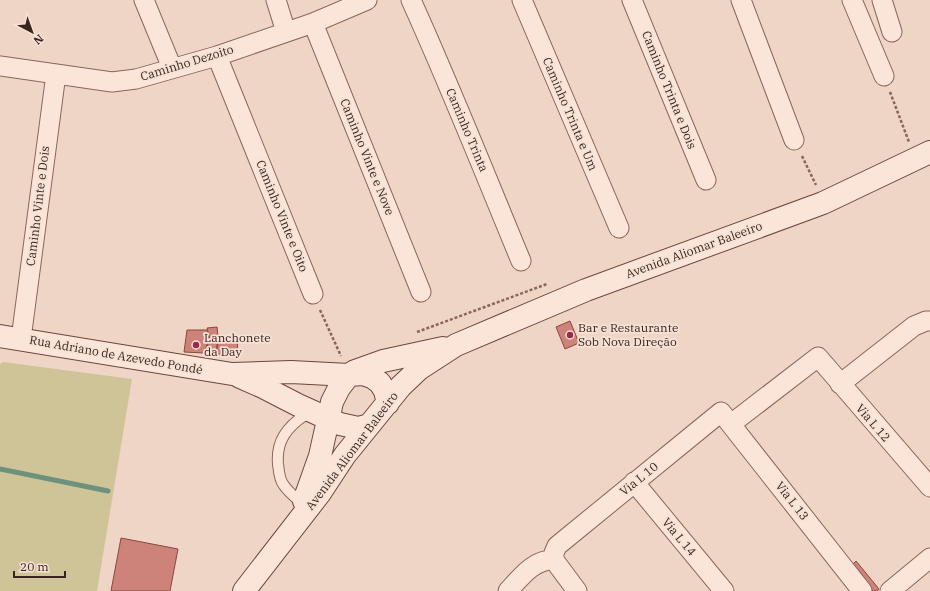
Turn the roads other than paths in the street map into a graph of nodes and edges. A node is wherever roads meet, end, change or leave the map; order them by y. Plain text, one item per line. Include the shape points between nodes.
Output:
1 (144, 0) edge
2 (276, 0) edge
3 (364, 0) edge
4 (411, 0) edge
5 (522, 0) edge
6 (632, 0) edge
7 (742, 0) edge
8 (852, 0) edge
9 (882, 0) edge
10 (313, 23) junction
11 (286, 32) junction
12 (892, 32) dead end
13 (217, 56) junction
14 (0, 66) edge
15 (172, 68) junction
16 (56, 74) junction
17 (884, 76) road end
18 (794, 140) road end
19 (923, 156) edge
20 (706, 180) dead end
21 (619, 228) dead end
22 (521, 261) dead end
23 (421, 292) dead end
24 (313, 294) road end
25 (930, 321) edge
26 (10, 338) edge
27 (456, 345) junction
28 (818, 357) joint
29 (232, 374) junction
30 (349, 375) junction
31 (840, 384) junction
32 (388, 403) junction
33 (302, 410) junction
34 (726, 418) junction
35 (328, 420) junction
36 (369, 425) junction
37 (320, 456) junction
38 (634, 482) junction
39 (930, 487) edge
40 (303, 504) junction
41 (290, 531) junction
42 (556, 553) junction
43 (930, 558) edge
44 (244, 591) edge
45 (508, 591) edge
46 (577, 591) edge
47 (724, 591) edge
48 (862, 591) edge
49 (890, 591) edge

1 - 15 street
2 - 11 street
3 - 10 street, Caminho Dezoito
4 - 22 street, Caminho Trinta
5 - 21 street, Caminho Trinta e Um
6 - 20 street, Caminho Trinta e Dois
7 - 18 street
8 - 17 street
9 - 12 street
10 - 11 street, Caminho Dezoito
10 - 23 street, Caminho Vinte e Nove
11 - 13 street, Caminho Dezoito
13 - 15 street, Caminho Dezoito
13 - 24 street, Caminho Vinte e Oito
14 - 16 street, Caminho Dezoito
15 - 16 street, Caminho Dezoito via 136,79 112,82
16 - 26 street, Caminho Vinte e Dois
19 - 27 main road, Avenida Aliomar Baleeiro via 823,203 586,290
25 - 31 street via 914,326
26 - 29 main road, Rua Adriano de Azevedo Pondé
27 - 30 main road, Avenida Aliomar Baleeiro via 383,361
27 - 32 main road, Avenida Aliomar Baleeiro via 419,369
28 - 31 street, Via L 12
28 - 34 street, Via L 10
29 - 30 main road, Rua Adriano de Azevedo Pondé via 291,372
29 - 33 main road, Rua Adriano de Azevedo Pondé via 263,386
30 - 32 main road, Rua Adriano de Azevedo Pondé via 363,374 372,377 385,391
30 - 35 main road, Avenida Aliomar Baleeiro via 332,402
31 - 39 street, Via L 12
32 - 36 main road, Avenida Aliomar Baleeiro
33 - 35 main road, Rua Adriano de Azevedo Pondé
33 - 37 main road via 312,425
33 - 40 lane via 284,435 278,454 279,476 283,484
34 - 38 street, Via L 10
34 - 48 street, Via L 13
35 - 36 main road, Rua Adriano de Azevedo Pondé via 358,428
35 - 37 main road, Avenida Aliomar Baleeiro
36 - 41 main road, Avenida Aliomar Baleeiro
37 - 40 main road, Avenida Aliomar Baleeiro
38 - 42 street, Via L 10
38 - 47 street, Via L 14
40 - 41 main road, Avenida Aliomar Baleeiro
41 - 44 main road, Avenida Aliomar Baleeiro
42 - 45 street, Via L 10 via 530,568
42 - 46 street
43 - 49 street

